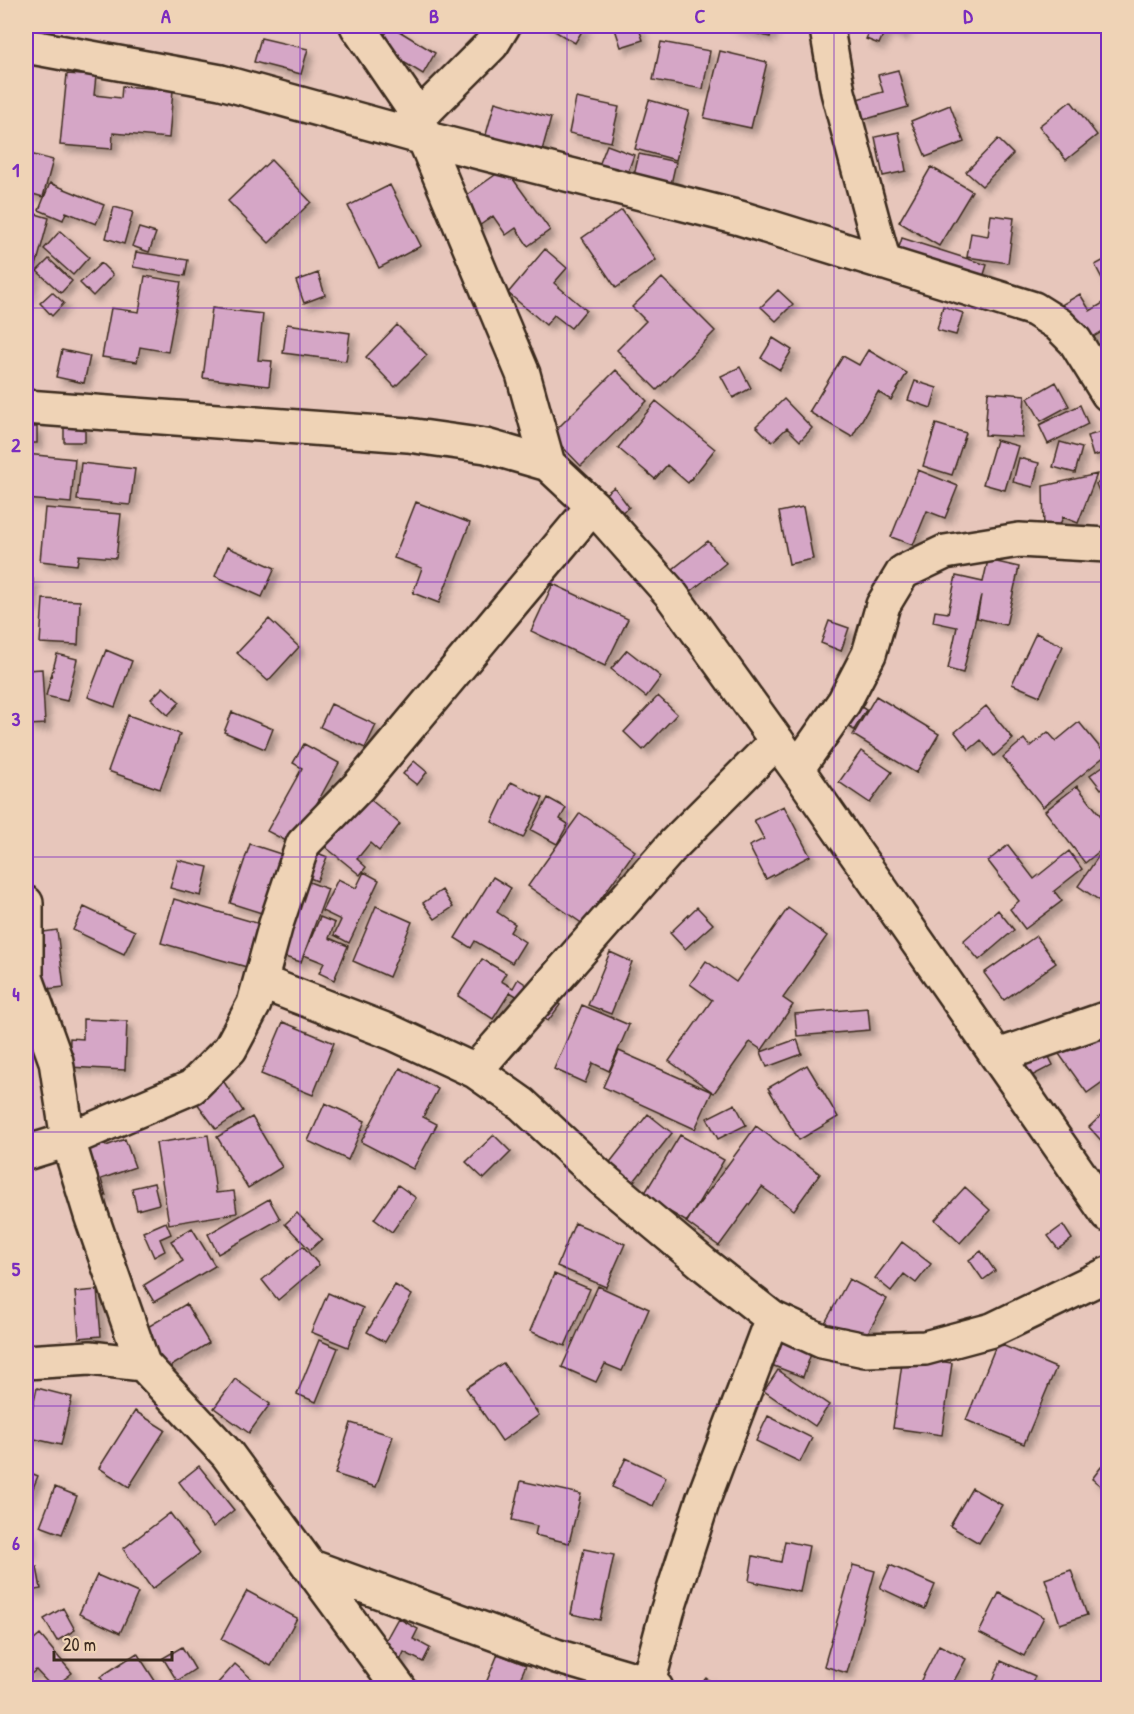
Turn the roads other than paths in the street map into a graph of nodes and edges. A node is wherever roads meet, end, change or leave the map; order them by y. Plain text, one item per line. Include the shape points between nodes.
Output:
1 (357, 26) edge
2 (503, 26) edge
3 (828, 26) edge
4 (26, 46) edge
5 (421, 128) junction
6 (884, 263) junction
7 (1108, 394) edge
8 (26, 407) edge
9 (548, 464) junction
10 (593, 507) junction
11 (1108, 545) edge
12 (777, 741) junction
13 (797, 769) junction
14 (26, 903) edge
15 (26, 978) edge
16 (261, 982) junction
17 (1108, 1018) edge
18 (998, 1056) junction
19 (475, 1071) junction
20 (68, 1140) junction
21 (26, 1153) edge
22 (1108, 1215) edge
23 (1108, 1274) edge
24 (772, 1318) junction
25 (26, 1362) edge
26 (143, 1364) junction
27 (309, 1566) junction
28 (649, 1687) edge
29 (399, 1689) edge

1 - 5 street
2 - 5 street
3 - 6 street via 838,92
4 - 5 street via 222,82
5 - 6 street
5 - 9 street via 523,374
6 - 7 street via 1034,309 1075,341
8 - 9 street via 408,435 486,446
9 - 10 street
10 - 12 street via 670,592
10 - 16 street via 373,769 303,844
11 - 13 street via 1018,540 945,552 903,572 883,605 869,654 843,702
12 - 13 street
12 - 19 street via 674,844
13 - 18 street
14 - 15 street
15 - 20 street via 56,1061
16 - 19 street via 393,1033
16 - 20 street via 254,1005 230,1049 192,1087
17 - 18 street
18 - 22 street
19 - 24 street via 522,1104 601,1178
20 - 21 street
20 - 26 street
23 - 24 street via 992,1330 925,1348 865,1350 822,1341
24 - 28 street via 703,1500 667,1612
25 - 26 street via 90,1358
26 - 27 street via 226,1454
27 - 28 street
27 - 29 street

